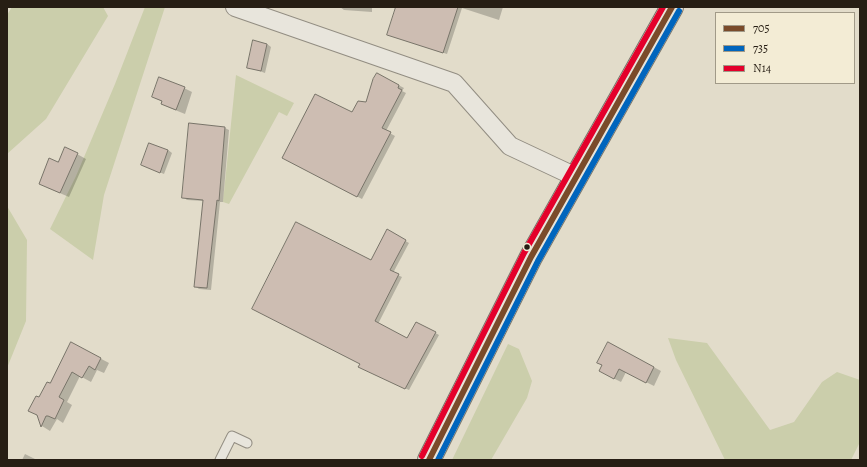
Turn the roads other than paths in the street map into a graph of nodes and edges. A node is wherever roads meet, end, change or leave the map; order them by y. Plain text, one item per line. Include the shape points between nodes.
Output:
1 (235, 7) edge
2 (672, 7) edge
3 (576, 177) junction
4 (247, 443) dead end
5 (220, 460) edge
6 (429, 460) edge

1 - 3 street via 454,83 510,146
2 - 3 main road
3 - 6 main road via 531,257
4 - 5 lane via 232,436

